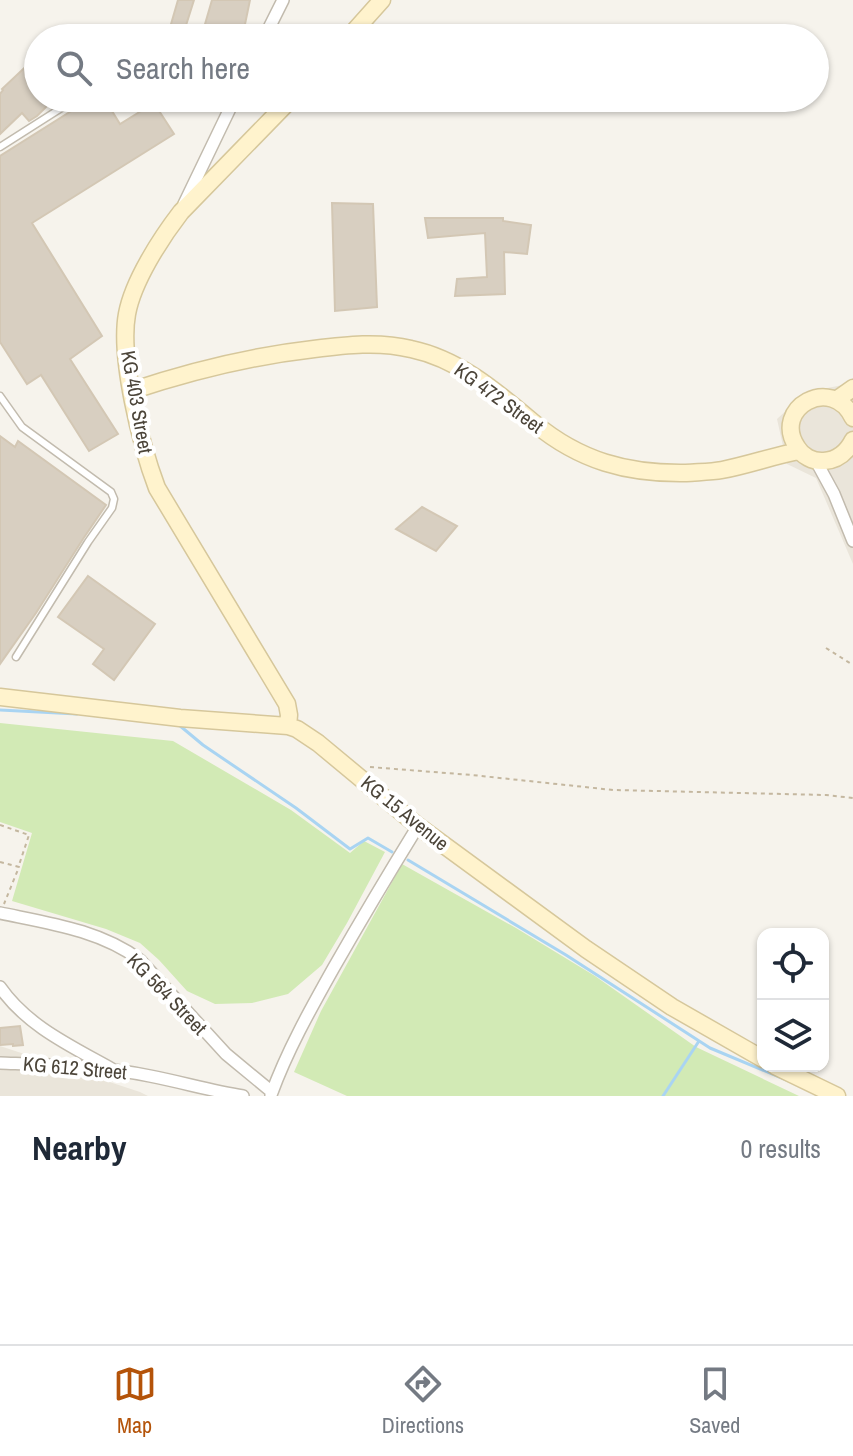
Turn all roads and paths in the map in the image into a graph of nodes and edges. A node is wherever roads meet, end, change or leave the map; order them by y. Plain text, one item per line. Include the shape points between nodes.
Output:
1 (283, 0) edge
2 (382, 0) edge
3 (271, 24) edge
4 (361, 24) edge
5 (55, 112) edge
6 (228, 112) edge
7 (278, 112) edge
8 (0, 147) edge
9 (181, 212) junction
10 (853, 388) edge
11 (131, 391) junction
12 (0, 396) edge
13 (848, 407) edge
14 (791, 434) junction
15 (853, 440) edge
16 (799, 451) junction
17 (769, 458) junction
18 (834, 459) junction
19 (816, 461) junction
20 (834, 494) junction
21 (853, 541) edge
22 (826, 648) dead end
23 (16, 657) dead end
24 (853, 665) edge
25 (0, 697) edge
26 (288, 726) junction
27 (345, 765) junction
28 (853, 798) edge
29 (0, 825) edge
30 (418, 826) junction
31 (0, 862) edge
32 (19, 867) junction
33 (0, 913) edge
34 (0, 987) edge
35 (757, 1056) edge
36 (0, 1063) edge
37 (115, 1071) junction
38 (787, 1072) edge
39 (272, 1094) edge
40 (243, 1096) edge
41 (837, 1096) edge

1 - 3 street
2 - 4 main road
5 - 8 lane
6 - 9 street
7 - 9 main road, KG 403 Street
9 - 11 main road, KG 403 Street via 151,257 127,312
10 - 13 main road
11 - 17 main road, KG 472 Street via 281,353 389,345 424,352 463,369 549,434 595,461 681,473
11 - 26 main road, KG 403 Street via 157,488 287,704
12 - 23 lane via 22,427 114,499
13 - 14 main road via 821,397 805,402 794,415
14 - 16 main road
14 - 17 main road
15 - 18 main road
16 - 17 main road, KG 472 Street
16 - 19 main road
18 - 19 main road
18 - 20 street
19 - 20 street
20 - 21 street
22 - 24 path
25 - 26 main road, KG 15 Avenue
26 - 27 main road, KG 15 Avenue
27 - 28 path via 613,790
27 - 30 main road, KG 15 Avenue
29 - 32 path via 29,835
30 - 35 main road, KG 15 Avenue via 672,1007
30 - 39 street via 314,1003
31 - 32 path
32 - 33 path
33 - 39 street, KG 564 Street via 63,926 128,951 226,1054
34 - 37 street via 49,1034
36 - 37 street, KG 612 Street
37 - 40 street, KG 612 Street
38 - 41 main road

